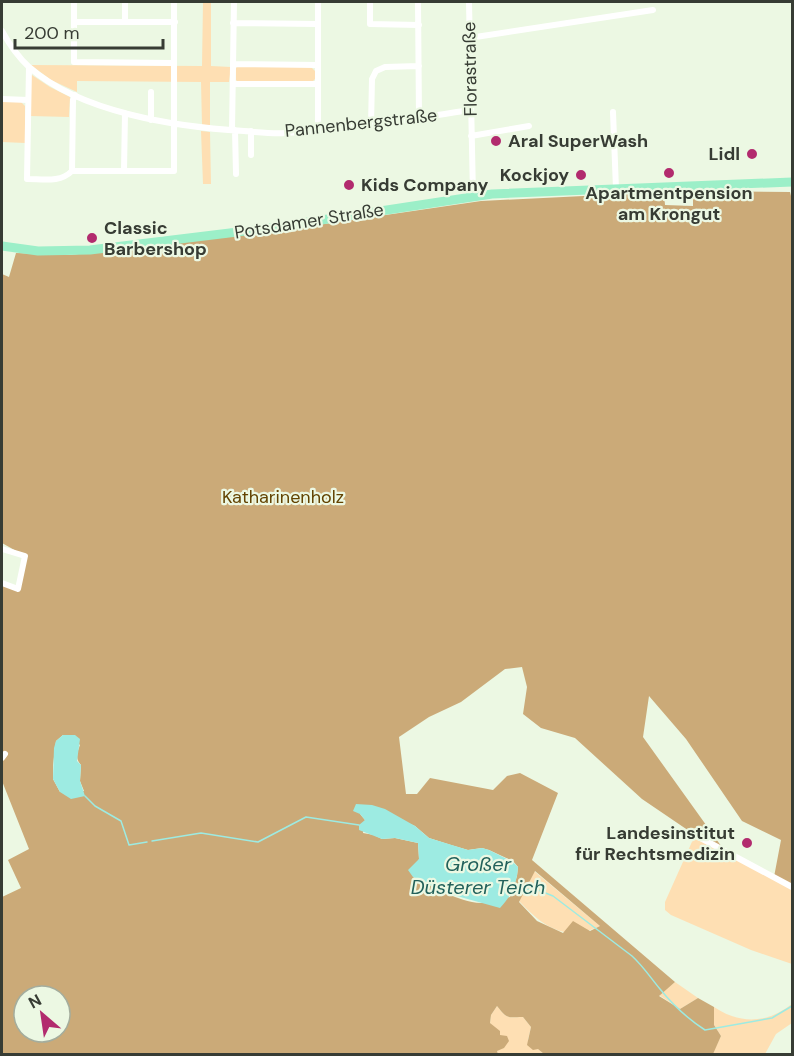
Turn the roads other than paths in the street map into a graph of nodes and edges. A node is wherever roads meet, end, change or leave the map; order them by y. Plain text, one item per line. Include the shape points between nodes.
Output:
1 (74, 2) edge
2 (125, 2) edge
3 (174, 2) edge
4 (234, 2) edge
5 (318, 2) edge
6 (370, 2) edge
7 (418, 2) edge
8 (469, 2) edge
9 (653, 10) dead end
10 (74, 22) junction
11 (126, 22) junction
12 (175, 22) junction
13 (233, 23) junction
14 (318, 24) junction
15 (419, 25) junction
16 (2, 31) edge
17 (469, 38) junction
18 (174, 63) junction
19 (233, 64) junction
20 (318, 65) junction
21 (419, 66) junction
22 (29, 68) junction
23 (233, 84) junction
24 (317, 84) junction
25 (151, 92) dead end
26 (75, 95) junction
27 (2, 99) edge
28 (28, 100) junction
29 (471, 110) junction
30 (613, 112) dead end
31 (125, 113) junction
32 (419, 118) junction
33 (151, 120) junction
34 (174, 123) junction
35 (371, 125) junction
36 (529, 126) dead end
37 (234, 130) junction
38 (318, 130) junction
39 (251, 131) junction
40 (471, 136) junction
41 (251, 155) dead end
42 (72, 171) junction
43 (124, 171) junction
44 (236, 174) dead end
45 (792, 182) edge
46 (616, 189) junction
47 (473, 196) junction
48 (2, 246) edge
49 (2, 549) edge
50 (2, 583) edge
51 (695, 835) dead end
52 (792, 887) edge

1 - 10 street
2 - 11 street
3 - 12 street
4 - 13 street
5 - 14 street
6 - 15 street via 370,24
7 - 15 street
8 - 17 street, Florastraße
9 - 17 street
10 - 11 street
10 - 18 street via 74,62
11 - 12 street
12 - 18 street
13 - 14 street
13 - 19 street
14 - 20 street
15 - 21 street
16 - 22 street, Pannenbergstraße
17 - 29 street, Florastraße
18 - 34 street
19 - 20 street
19 - 23 street
20 - 24 street
21 - 32 street
21 - 35 street via 376,71 372,79
22 - 26 street, Pannenbergstraße
22 - 28 street
23 - 24 street
23 - 37 street
24 - 38 street
25 - 33 street
26 - 31 street, Pannenbergstraße
26 - 42 street
27 - 28 street
28 - 42 street via 27,179 58,179
29 - 32 street, Pannenbergstraße
29 - 40 street, Florastraße
30 - 46 street
31 - 33 street, Pannenbergstraße
31 - 43 street
32 - 35 street, Pannenbergstraße
33 - 34 street, Pannenbergstraße
34 - 37 street, Pannenbergstraße
34 - 43 street via 174,171
35 - 38 street, Pannenbergstraße
36 - 40 street, Florastraße
37 - 39 street, Pannenbergstraße
37 - 44 street
38 - 39 street, Pannenbergstraße
39 - 41 street
40 - 47 street, Florastraße
42 - 43 street
45 - 46 main road, Potsdamer Straße
46 - 47 main road, Potsdamer Straße
47 - 48 main road, Potsdamer Straße via 262,230 83,251
49 - 50 street via 25,556 18,589
51 - 52 street

